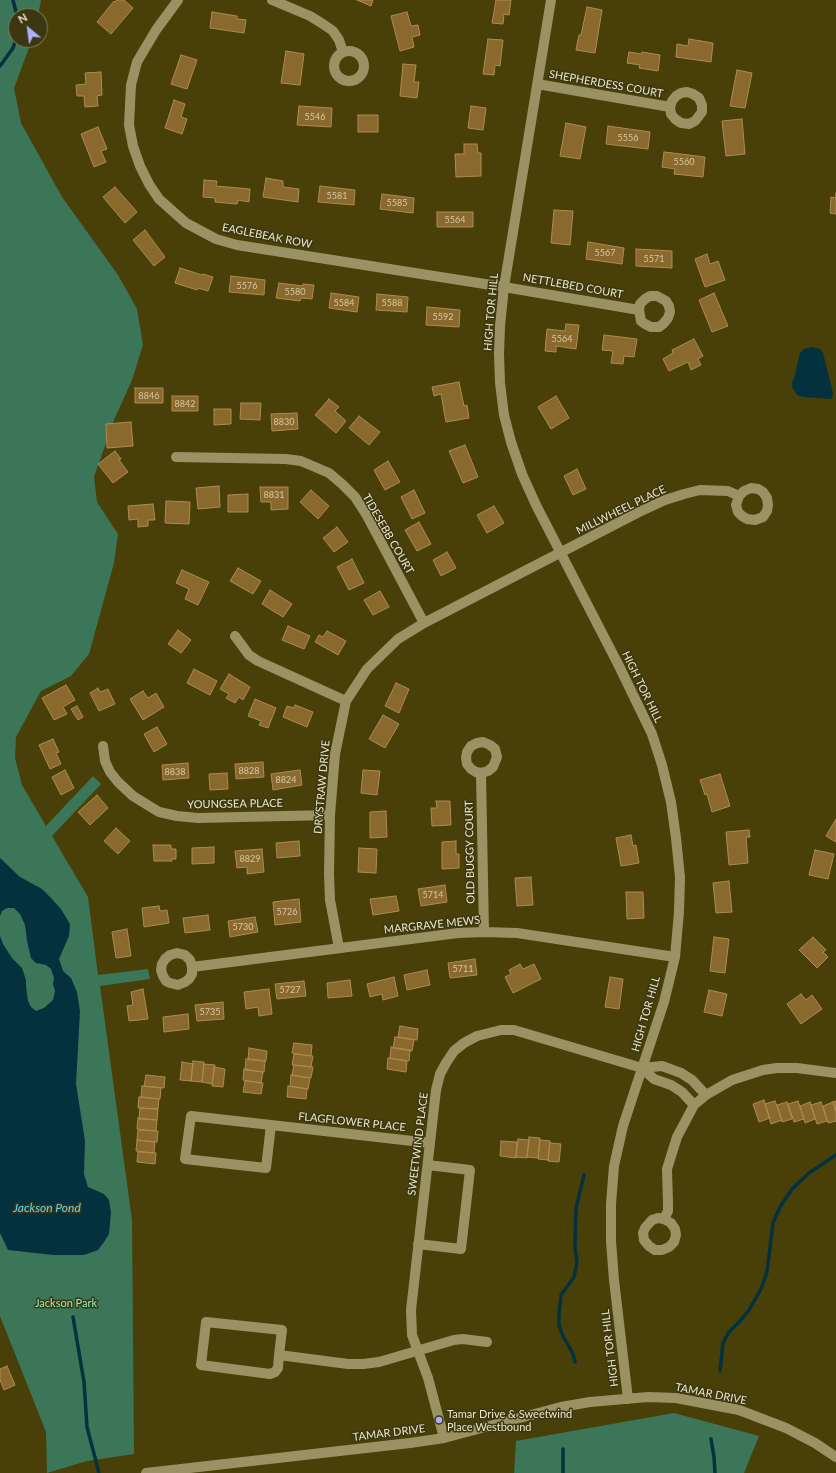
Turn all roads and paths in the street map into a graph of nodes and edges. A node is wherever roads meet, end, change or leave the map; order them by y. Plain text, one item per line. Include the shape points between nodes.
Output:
1 (178, 0) edge
2 (272, 0) edge
3 (551, 0) edge
4 (343, 52) dead end
5 (537, 84) junction
6 (670, 107) dead end
7 (504, 287) junction
8 (639, 310) dead end
9 (176, 457) dead end
10 (739, 496) dead end
11 (561, 552) junction
12 (424, 623) junction
13 (235, 636) dead end
14 (346, 702) junction
15 (103, 746) dead end
16 (481, 773) dead end
17 (330, 814) junction
18 (484, 932) junction
19 (339, 948) junction
20 (674, 957) junction
21 (192, 967) dead end
22 (642, 1068) junction
23 (836, 1073) edge
24 (706, 1095) junction
25 (694, 1105) junction
26 (271, 1125) junction
27 (430, 1143) junction
28 (428, 1165) junction
29 (664, 1219) dead end
30 (418, 1244) junction
31 (487, 1342) dead end
32 (417, 1351) junction
33 (279, 1356) junction
34 (628, 1399) junction
35 (444, 1438) junction
36 (836, 1457) edge
37 (146, 1473) edge

1 - 7 street, EAGLEBEAK ROW via 137,62 131,85 129,125 132,146 149,184 159,199 186,224 216,239 237,245
2 - 4 street via 310,16 333,31
3 - 5 street, HIGH TOR HILL
5 - 6 street, SHEPHERDESS COURT
5 - 7 street, HIGH TOR HILL
7 - 8 street, NETTLEBED COURT
7 - 11 street, HIGH TOR HILL via 499,354 504,415 522,474
9 - 12 street, TIDESEBB COURT via 286,459 301,461 329,473 355,497 366,514
10 - 11 street, MILLWHEEL PLACE via 728,491 715,490 684,494 639,512
11 - 12 street, DRYSTRAW DRIVE
11 - 20 street, HIGH TOR HILL via 640,706 662,765 671,802 680,877
12 - 14 street, DRYSTRAW DRIVE via 398,639 381,654 367,669
13 - 14 street via 249,655 258,661
14 - 17 street, DRYSTRAW DRIVE via 335,754
15 - 17 street, YOUNGSEA PLACE via 110,772 118,782 133,796 159,812 198,818
16 - 18 street, OLD BUGGY COURT
17 - 19 street, DRYSTRAW DRIVE via 330,900
18 - 19 street, MARGRAVE MEWS
18 - 20 street, MARGRAVE MEWS via 517,933
19 - 21 street, MARGRAVE MEWS
20 - 22 street, HIGH TOR HILL via 664,1002
22 - 24 street via 662,1066 681,1073 692,1080
22 - 25 street via 654,1079 682,1092
22 - 27 street, SWEETWIND PLACE via 514,1030 501,1030 477,1036 454,1051 440,1074
22 - 34 street, HIGH TOR HILL via 623,1126 614,1166 610,1204 614,1280
23 - 24 street via 797,1068 763,1070 732,1080
24 - 25 street
25 - 29 street via 677,1137 667,1169 668,1211
26 - 26 street, FLAGFLOWER PLACE via 190,1116 185,1159 266,1168
26 - 27 street, FLAGFLOWER PLACE
27 - 28 street, SWEETWIND PLACE
28 - 30 street, SWEETWIND PLACE
28 - 30 street via 470,1170 461,1249
30 - 32 street, SWEETWIND PLACE via 410,1322
31 - 32 street via 454,1340
32 - 33 street via 363,1364
32 - 35 street, SWEETWIND PLACE via 428,1378
33 - 33 street via 278,1368 270,1374 201,1365 206,1322 282,1330
34 - 35 street, TAMAR DRIVE via 561,1407
34 - 36 street, TAMAR DRIVE via 676,1398 739,1410 786,1428
35 - 37 street, TAMAR DRIVE

